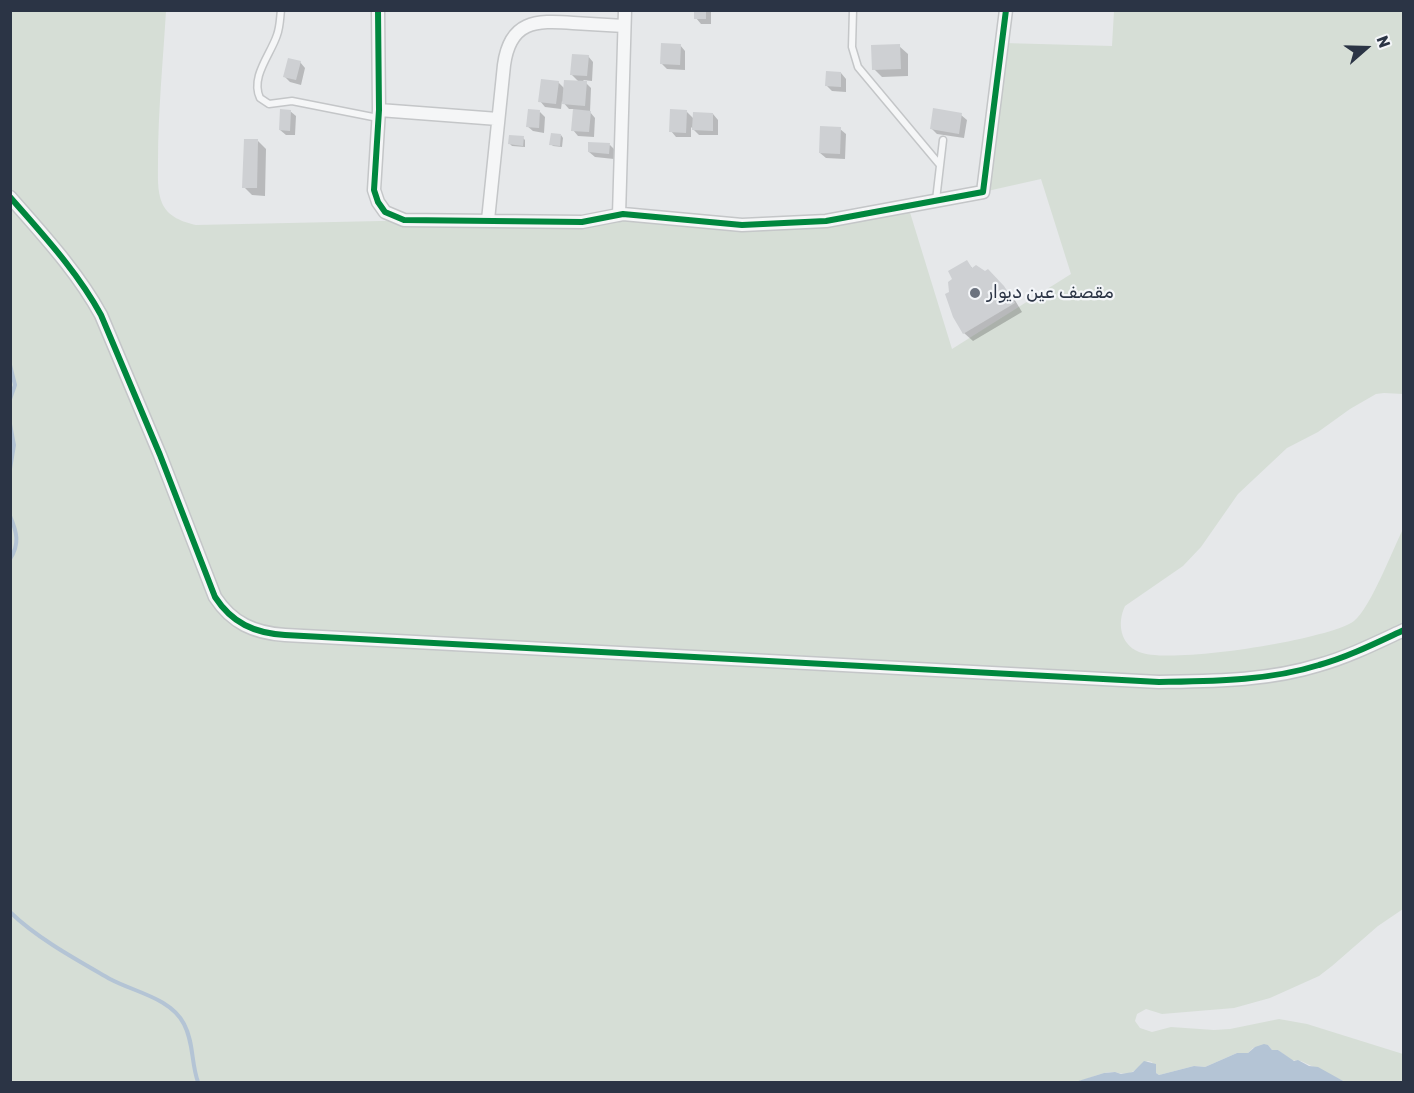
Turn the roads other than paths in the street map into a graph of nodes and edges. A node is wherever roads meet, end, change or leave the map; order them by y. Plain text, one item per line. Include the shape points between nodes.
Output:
1 (281, 10) edge
2 (378, 10) edge
3 (625, 10) edge
4 (852, 10) edge
5 (1006, 10) edge
6 (624, 26) junction
7 (378, 114) junction
8 (498, 119) junction
9 (943, 140) dead end
10 (940, 165) junction
11 (10, 197) edge
12 (936, 201) junction
13 (619, 215) junction
14 (488, 220) junction
15 (1404, 630) edge

1 - 7 lane via 277,37 258,80 260,98 269,104 292,101
2 - 7 street
3 - 6 street
4 - 10 lane via 852,47 858,67
5 - 12 street via 983,192
6 - 8 street via 546,21 520,29 510,40 505,55
6 - 13 street
7 - 8 street
7 - 14 street via 374,190 386,212 404,220
8 - 14 street
9 - 10 lane
10 - 12 lane
11 - 15 street via 64,258 101,315 215,597 230,616 260,632 1159,682 1293,672 1337,660
12 - 13 street via 826,221 752,225
13 - 14 street via 582,222

